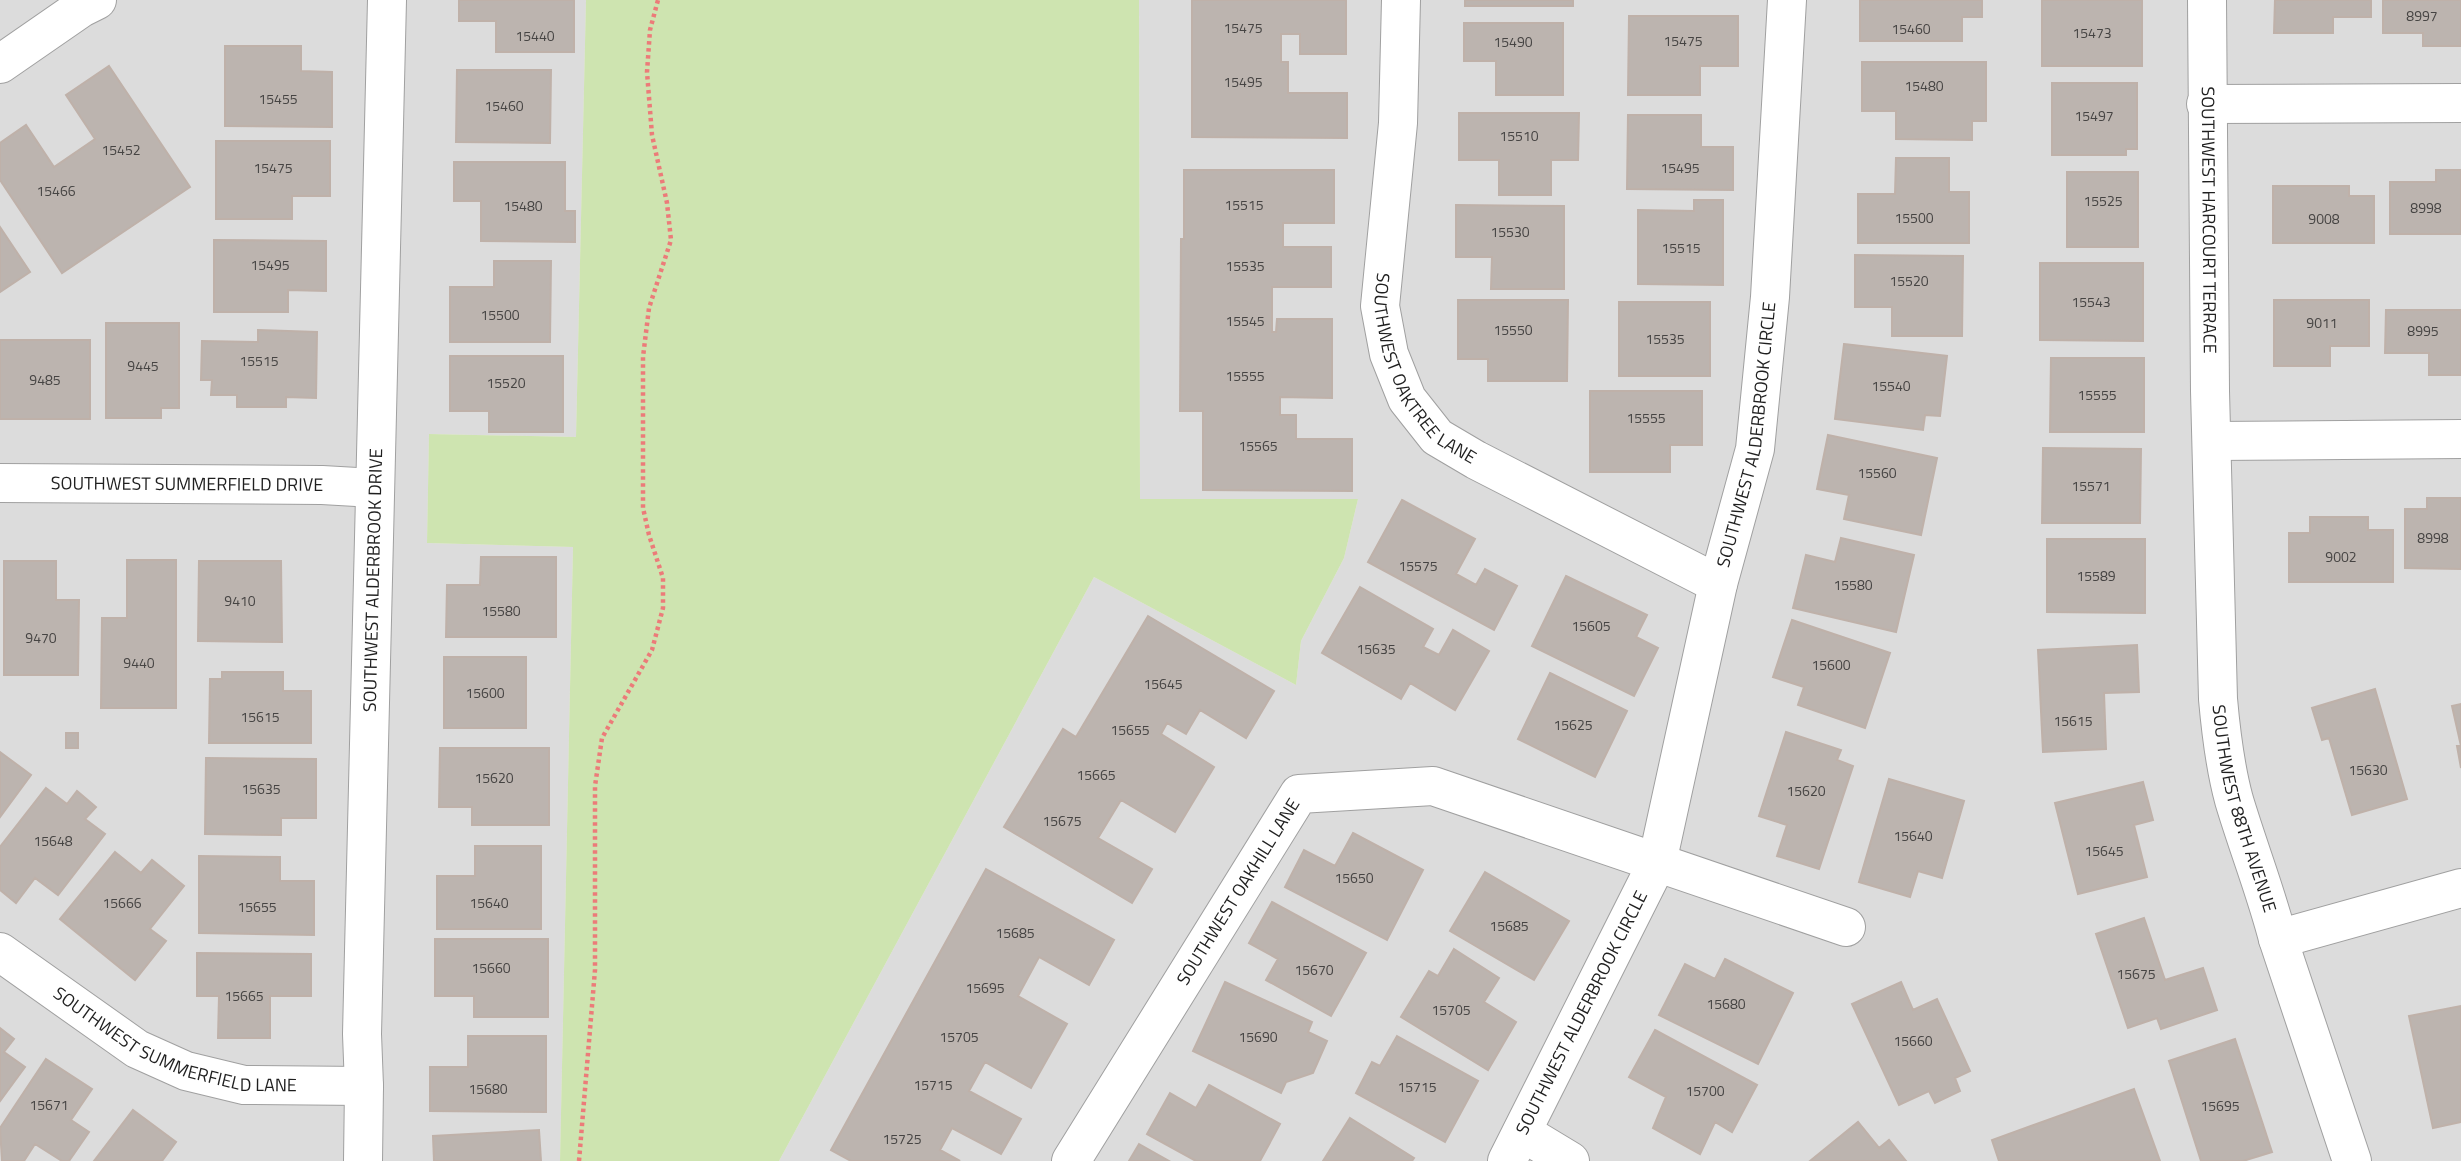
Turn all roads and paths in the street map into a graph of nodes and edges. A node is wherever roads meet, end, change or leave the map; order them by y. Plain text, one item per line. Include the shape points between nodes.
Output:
1 (97, 0) edge
2 (387, 0) edge
3 (658, 0) edge
4 (1401, 0) edge
5 (1787, 0) edge
6 (2207, 0) edge
7 (0, 64) edge
8 (2461, 103) edge
9 (2206, 104) junction
10 (2461, 439) edge
11 (2212, 441) junction
12 (0, 483) edge
13 (374, 488) junction
14 (1718, 584) junction
15 (1657, 863) junction
16 (2461, 888) edge
17 (1846, 927) dead end
18 (2278, 939) junction
19 (0, 952) edge
20 (364, 1086) junction
21 (1514, 1147) edge
22 (363, 1161) edge
23 (579, 1161) edge
24 (1071, 1161) edge
25 (1570, 1161) edge
26 (2352, 1161) edge

1 - 7 street
2 - 13 street, SOUTHWEST ALDERBROOK DRIVE
3 - 23 path via 647,72 652,135 671,240 649,308 643,357 643,508 663,578 663,608 652,650 602,738 595,786 595,970
4 - 14 street, SOUTHWEST OAKTREE LANE via 1398,123 1380,306 1388,354 1407,399 1437,437
5 - 14 street, SOUTHWEST ALDERBROOK CIRCLE via 1770,297 1755,449
6 - 9 street, SOUTHWEST HARCOURT TERRACE
8 - 9 street
9 - 11 street, SOUTHWEST HARCOURT TERRACE
10 - 11 street
11 - 18 street, SOUTHWEST 88TH AVENUE via 2222,744 2234,799
12 - 13 street, SOUTHWEST SUMMERFIELD DRIVE
13 - 20 street, SOUTHWEST ALDERBROOK DRIVE
14 - 15 street, SOUTHWEST ALDERBROOK CIRCLE
15 - 17 street
15 - 21 street, SOUTHWEST ALDERBROOK CIRCLE
15 - 24 street, SOUTHWEST OAKHILL LANE via 1433,786 1299,794
16 - 18 street
18 - 26 street, SOUTHWEST 88TH AVENUE
19 - 20 street, SOUTHWEST SUMMERFIELD LANE via 137,1049 186,1071 244,1085
20 - 22 street, SOUTHWEST ALDERBROOK DRIVE
21 - 25 street

